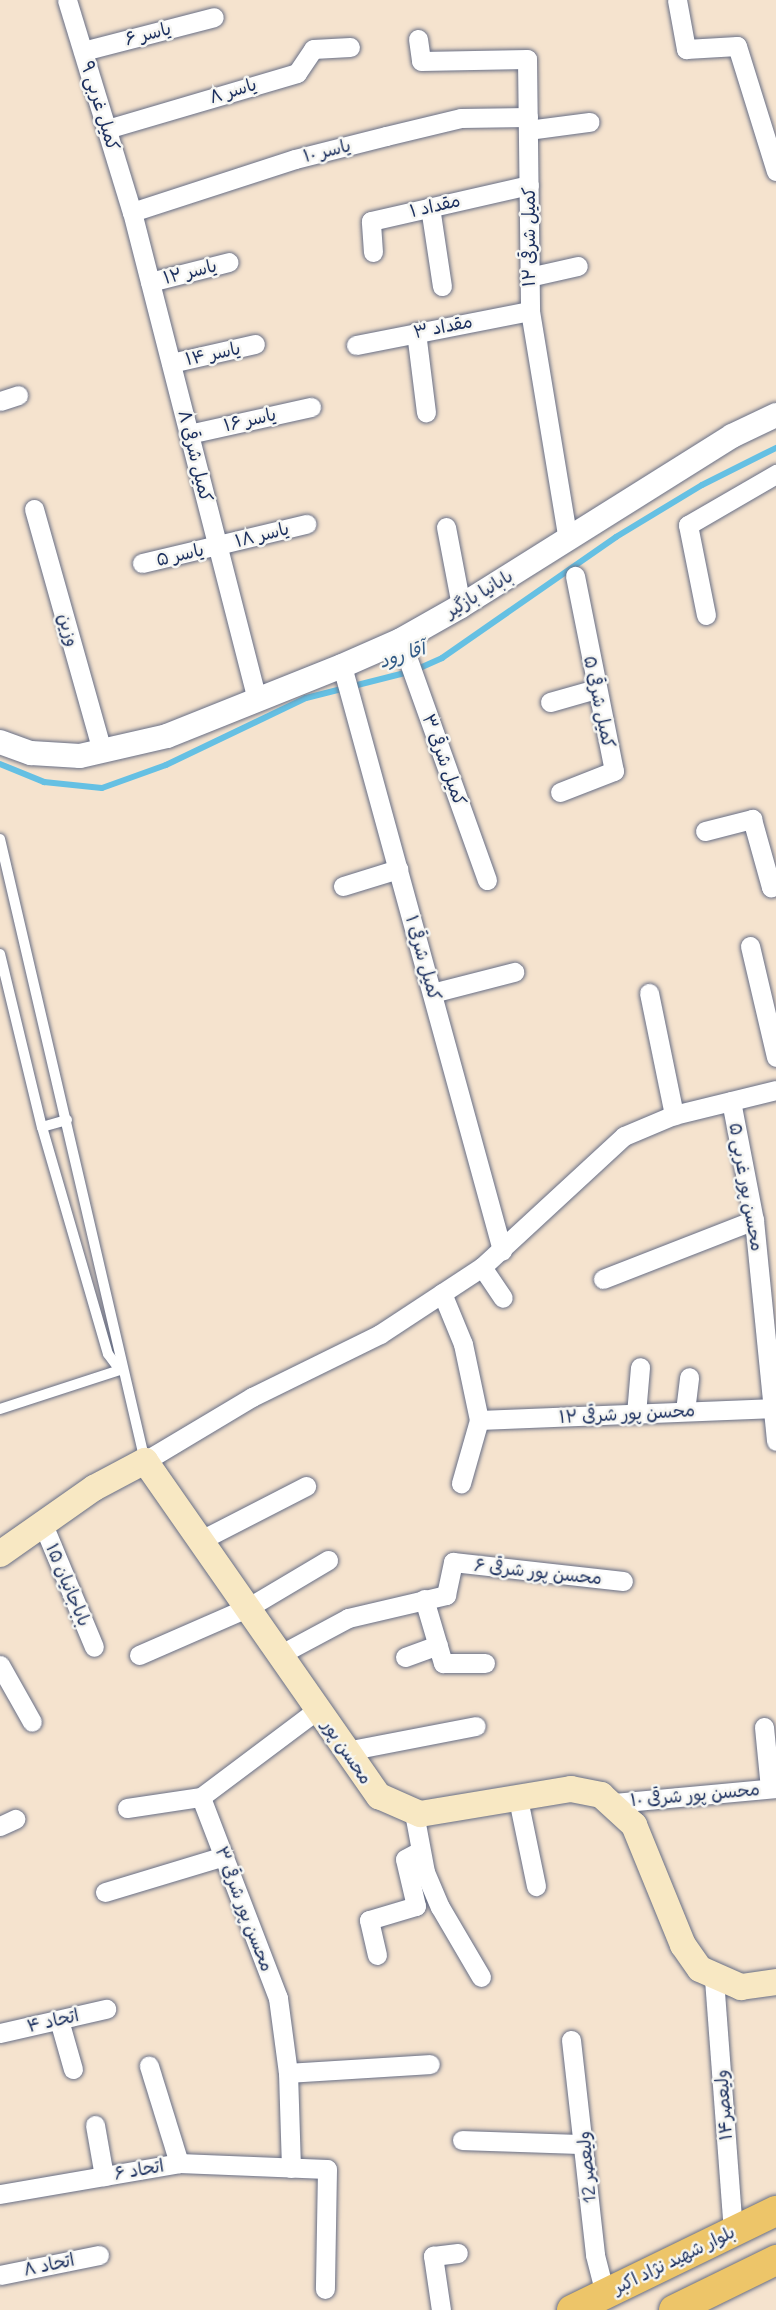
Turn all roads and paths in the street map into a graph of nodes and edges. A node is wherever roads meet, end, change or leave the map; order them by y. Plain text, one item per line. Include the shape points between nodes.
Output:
1 (67, 0) edge
2 (677, 0) edge
3 (214, 17) dead end
4 (418, 39) dead end
5 (349, 47) dead end
6 (83, 51) junction
7 (589, 122) dead end
8 (528, 124) junction
9 (107, 129) junction
10 (776, 171) edge
11 (529, 185) junction
12 (430, 207) junction
13 (132, 212) junction
14 (373, 252) dead end
15 (229, 262) dead end
16 (579, 266) dead end
17 (528, 277) junction
18 (150, 282) junction
19 (442, 286) dead end
20 (530, 311) junction
21 (416, 332) junction
22 (255, 344) dead end
23 (356, 345) dead end
24 (171, 363) junction
25 (311, 407) dead end
26 (426, 412) dead end
27 (776, 415) edge
28 (189, 434) junction
29 (776, 474) edge
30 (34, 509) dead end
31 (306, 524) dead end
32 (446, 527) dead end
33 (568, 540) junction
34 (218, 546) junction
35 (142, 563) dead end
36 (575, 576) dead end
37 (461, 606) junction
38 (706, 615) dead end
39 (401, 640) junction
40 (342, 666) junction
41 (596, 689) junction
42 (257, 700) junction
43 (550, 702) dead end
44 (0, 741) edge
45 (102, 751) junction
46 (560, 792) dead end
47 (705, 831) dead end
48 (0, 839) edge
49 (398, 869) junction
50 (487, 880) dead end
51 (343, 886) dead end
52 (776, 886) edge
53 (750, 946) dead end
54 (0, 954) edge
55 (514, 972) dead end
56 (432, 993) junction
57 (649, 993) dead end
58 (776, 1057) edge
59 (776, 1090) edge
60 (731, 1101) junction
61 (674, 1115) junction
62 (67, 1120) junction
63 (42, 1127) junction
64 (754, 1220) junction
65 (502, 1250) junction
66 (482, 1266) junction
67 (603, 1279) dead end
68 (442, 1293) junction
69 (503, 1298) dead end
70 (640, 1367) dead end
71 (120, 1370) junction
72 (688, 1377) dead end
73 (0, 1409) edge
74 (774, 1409) edge
75 (685, 1411) junction
76 (636, 1414) junction
77 (479, 1420) junction
78 (776, 1441) edge
79 (145, 1461) junction
80 (461, 1483) dead end
81 (306, 1486) dead end
82 (42, 1522) junction
83 (203, 1539) junction
84 (0, 1554) edge
85 (328, 1560) dead end
86 (623, 1581) dead end
87 (424, 1599) junction
88 (249, 1607) junction
89 (438, 1645) junction
90 (94, 1647) dead end
91 (281, 1654) junction
92 (139, 1655) dead end
93 (405, 1657) dead end
94 (485, 1663) dead end
95 (0, 1665) edge
96 (8, 1694) edge
97 (318, 1709) junction
98 (32, 1722) dead end
99 (476, 1726) dead end
100 (764, 1727) dead end
101 (346, 1751) junction
102 (773, 1788) edge
103 (201, 1797) junction
104 (518, 1799) junction
105 (614, 1803) junction
106 (127, 1808) dead end
107 (414, 1813) junction
108 (418, 1852) junction
109 (223, 1856) junction
110 (536, 1886) dead end
111 (105, 1892) dead end
112 (377, 1955) dead end
113 (481, 1977) dead end
114 (714, 1979) junction
115 (776, 1982) edge
116 (106, 2009) dead end
117 (59, 2020) junction
118 (0, 2034) edge
119 (571, 2040) dead end
120 (430, 2064) dead end
121 (149, 2066) dead end
122 (73, 2069) dead end
123 (288, 2073) junction
124 (95, 2125) dead end
125 (463, 2140) dead end
126 (585, 2144) junction
127 (179, 2163) junction
128 (291, 2168) junction
129 (104, 2176) junction
130 (1, 2190) edge
131 (776, 2211) edge
132 (733, 2232) junction
133 (458, 2253) dead end
134 (99, 2255) dead end
135 (776, 2260) edge
136 (0, 2275) edge
137 (325, 2289) dead end
138 (605, 2294) junction
139 (441, 2310) edge
140 (572, 2310) edge
141 (674, 2310) edge

1 - 6 street, کمیل غربی ۹
2 - 10 street via 685,49 737,46
3 - 6 street, یاسر ۶
4 - 8 street, کمیل شرقی ۱۲ via 421,61 527,59
5 - 9 street, یاسر ۸ via 313,49 297,74
6 - 9 street, کمیل غربی ۹
7 - 8 street, یاسر ۱۰
8 - 11 street, کمیل شرقی ۱۲
8 - 13 street, یاسر ۱۰ via 461,118 295,159
9 - 13 street, کمیل غربی ۹
11 - 12 street, مقداد ۱
11 - 17 street, کمیل شرقی ۱۲
12 - 14 street, مقداد ۱ via 371,220
12 - 19 street
13 - 18 street, کمیل شرقی ۸
15 - 18 street, یاسر ۱۲
16 - 17 street
17 - 20 street, کمیل شرقی ۱۲
18 - 24 street, کمیل شرقی ۸
20 - 21 street, مقداد ۳
20 - 33 street, کمیل شرقی ۱۲
21 - 23 street, مقداد ۳
21 - 26 street
22 - 24 street, یاسر ۱۴
24 - 28 street, کمیل شرقی ۸
25 - 28 street, یاسر ۱۶
27 - 33 street, بابانیا بازگیر via 732,436
28 - 34 street, کمیل شرقی ۸
29 - 38 street via 688,525
30 - 45 street, وزین
31 - 34 street, یاسر ۱۸
32 - 37 street
33 - 37 street, بابانیا بازگیر
34 - 35 street, یاسر ۵
34 - 42 street, کمیل شرقی ۸
36 - 41 street, کمیل شرقی ۵
37 - 39 street, بابانیا بازگیر
39 - 40 street, بابانیا بازگیر
39 - 50 street, کمیل شرقی ۳
40 - 42 street, بابانیا بازگیر
40 - 49 street, کمیل شرقی ۱
41 - 43 street
41 - 46 street, کمیل شرقی ۵ via 614,771
42 - 45 street, بابانیا بازگیر via 167,736
44 - 45 street, بابانیا بازگیر via 57,757
47 - 52 street via 752,819 771,887
48 - 62 lane
49 - 51 street
49 - 56 street, کمیل شرقی ۱
53 - 58 street
54 - 63 lane
55 - 56 street
56 - 65 street, کمیل شرقی ۱
57 - 61 street
59 - 60 street
60 - 61 street
60 - 64 street, محسن پور غربی ۵
61 - 65 street via 624,1136
62 - 63 lane
62 - 71 lane via 122,1351
63 - 71 lane via 108,1354
64 - 67 street
64 - 74 street, محسن پور غربی ۵
65 - 66 street
66 - 68 street
66 - 69 street
68 - 77 street via 463,1344
68 - 79 street via 380,1334 252,1397
70 - 76 street
71 - 73 lane
71 - 79 lane
72 - 75 street
74 - 75 street, محسن پور شرقی ۱۲
74 - 78 street, محسن پور غربی ۵
75 - 76 street, محسن پور شرقی ۱۲
76 - 77 street, محسن پور شرقی ۱۲
77 - 80 street
79 - 82 main road
79 - 83 main road, محسن پور
81 - 83 street
82 - 84 main road
82 - 90 street, باباجانیان ۱۵
83 - 88 main road, محسن پور
85 - 88 street
86 - 87 street, محسن پور شرقی ۶ via 453,1562 446,1595
87 - 89 street
87 - 91 street, محسن پور شرقی ۶ via 348,1618
88 - 91 main road, محسن پور
88 - 92 street
89 - 93 street
89 - 94 street via 443,1663
91 - 97 main road, محسن پور
95 - 96 street
96 - 98 street
97 - 101 main road, محسن پور
97 - 103 street
99 - 101 street
100 - 102 street
101 - 107 main road, محسن پور via 379,1796
102 - 105 street, محسن پور شرقی ۱۰
103 - 106 street
103 - 109 street, محسن پور شرقی ۳
104 - 105 main road, محسن پور via 571,1789
104 - 107 main road, محسن پور via 435,1814
104 - 110 street
105 - 114 main road via 634,1825 691,1958
107 - 108 street
108 - 112 street via 405,1859 416,1906 369,1920
108 - 113 street via 440,1907
109 - 111 street
109 - 123 street, محسن پور شرقی ۳ via 278,1998
114 - 115 main road via 741,1987
114 - 132 street, ولیعصر۱۴
116 - 117 street, اتحاد ۴
117 - 118 street, اتحاد ۴
117 - 122 street
119 - 126 street, ولیعصر 12
120 - 123 street
121 - 127 street, اتحاد ۶
123 - 128 street, محسن پور شرقی ۳
124 - 129 street
125 - 126 street
126 - 138 street, ولیعصر 12 via 595,2255
127 - 128 street
127 - 129 street, اتحاد ۶
128 - 137 street via 327,2169
129 - 130 street, اتحاد ۶
131 - 132 main road, بلوار شهید نژاد اکبر
132 - 138 main road, بلوار شهید نژاد اکبر
133 - 139 street via 433,2256
134 - 136 street, اتحاد ۸
135 - 141 main road
138 - 140 main road, بلوار شهید نژاد اکبر

